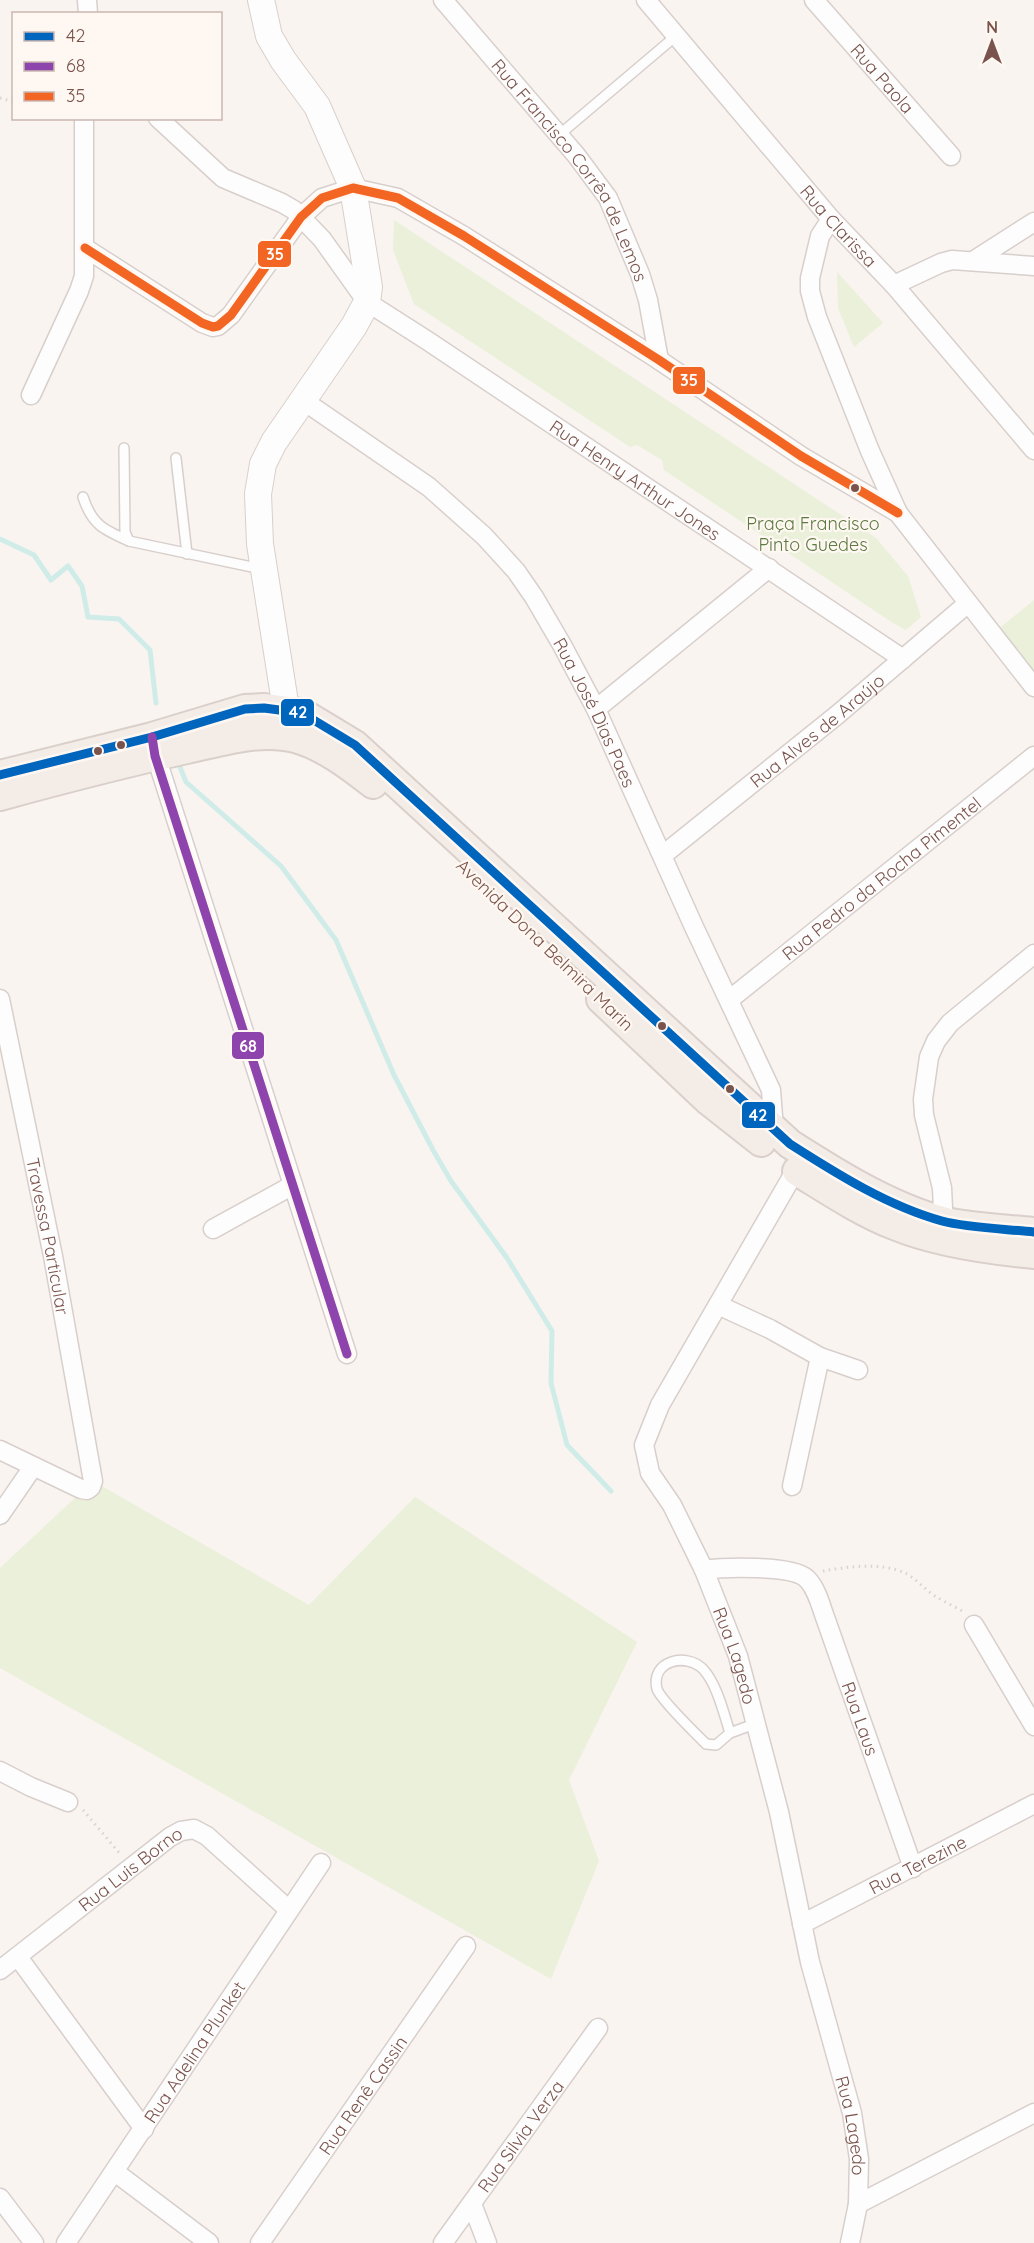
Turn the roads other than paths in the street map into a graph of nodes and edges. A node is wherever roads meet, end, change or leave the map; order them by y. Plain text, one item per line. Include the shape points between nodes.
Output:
1 (261, 0) edge
2 (443, 0) edge
3 (646, 0) edge
4 (814, 0) edge
5 (677, 35) junction
6 (84, 120) edge
7 (160, 120) edge
8 (559, 135) junction
9 (951, 156) dead end
10 (353, 188) junction
11 (301, 217) junction
12 (831, 219) junction
13 (1034, 222) edge
14 (85, 248) junction
15 (973, 261) junction
16 (1034, 266) edge
17 (894, 285) junction
18 (367, 302) junction
19 (659, 360) junction
20 (31, 395) dead end
21 (304, 401) junction
22 (1026, 432) edge
23 (124, 448) dead end
24 (1034, 450) edge
25 (176, 458) dead end
26 (83, 497) dead end
27 (898, 513) junction
28 (129, 541) junction
29 (187, 554) junction
30 (769, 568) junction
31 (264, 570) junction
32 (967, 604) junction
33 (903, 659) junction
34 (1034, 687) edge
35 (275, 708) junction
36 (596, 709) junction
37 (239, 738) junction
38 (153, 747) junction
39 (1034, 756) edge
40 (0, 791) edge
41 (663, 855) junction
42 (1034, 954) edge
43 (0, 999) edge
44 (729, 1000) junction
45 (765, 1123) junction
46 (800, 1162) junction
47 (293, 1185) junction
48 (213, 1229) dead end
49 (944, 1230) junction
50 (1034, 1232) edge
51 (1034, 1254) edge
52 (718, 1305) junction
53 (347, 1354) dead end
54 (820, 1357) junction
55 (858, 1370) dead end
56 (0, 1450) edge
57 (33, 1467) junction
58 (792, 1486) dead end
59 (0, 1515) edge
60 (704, 1570) junction
61 (974, 1624) road end
62 (757, 1723) junction
63 (1034, 1726) edge
64 (730, 1733) junction
65 (0, 1771) edge
66 (68, 1802) road end
67 (1034, 1804) edge
68 (321, 1863) dead end
69 (913, 1868) junction
70 (289, 1910) junction
71 (802, 1924) junction
72 (466, 1946) dead end
73 (18, 1957) junction
74 (0, 1970) edge
75 (598, 2028) dead end
76 (1034, 2113) edge
77 (144, 2128) junction
78 (116, 2172) junction
79 (0, 2198) edge
80 (472, 2204) junction
81 (858, 2204) junction
82 (34, 2243) edge
83 (66, 2243) edge
84 (209, 2243) edge
85 (260, 2243) edge
86 (443, 2243) edge
87 (487, 2243) edge
88 (850, 2243) edge

1 - 10 main road via 269,36 318,106
2 - 8 street, Rua Francisco Corrêa de Lemos
3 - 5 street, Rua Clarissa
4 - 9 street, Rua Paola
5 - 8 lane
5 - 12 street, Rua Clarissa
6 - 14 street
7 - 11 street via 223,178 282,203
8 - 19 street, Rua Francisco Corrêa de Lemos via 611,204 648,300
10 - 11 street via 322,198
10 - 18 main road via 367,267
10 - 19 street via 398,198
11 - 14 street via 231,315 213,327 190,317
11 - 18 street via 322,239
12 - 17 street, Rua Clarissa
12 - 27 street via 820,236 810,278 812,301
13 - 15 street
14 - 20 street via 79,291
15 - 16 street
15 - 17 street via 941,263
17 - 22 street, Rua Clarissa
18 - 21 main road
18 - 30 street, Rua Henry Arthur Jones
19 - 27 street via 801,456
21 - 31 main road via 274,442 259,478 258,516
21 - 36 street, Rua José Dias Paes via 429,487 484,536 534,597
22 - 24 street, Rua Clarissa
23 - 28 lane via 125,532
25 - 29 lane
26 - 28 lane via 86,509 103,530
27 - 32 street
28 - 29 lane
29 - 31 lane
30 - 33 street, Rua Henry Arthur Jones
30 - 36 street
31 - 35 main road via 279,668
32 - 33 street, Rua Alves de Araújo
32 - 34 street
33 - 41 street, Rua Alves de Araújo
35 - 37 main road via 275,720
35 - 38 main road, Avenida Dona Belmira Marin via 245,709
35 - 45 main road, Avenida Dona Belmira Marin via 302,713 355,745
36 - 41 street, Rua José Dias Paes
37 - 38 main road, Avenida Dona Belmira Marin
37 - 45 main road, Avenida Dona Belmira Marin via 294,737 349,766 388,795 709,1101
38 - 40 main road, Avenida Dona Belmira Marin
38 - 47 street
39 - 44 street, Rua Pedro da Rocha Pimentel
41 - 44 street, Rua José Dias Paes
42 - 49 street via 950,1023 929,1057 924,1115 942,1188
43 - 57 street, Travessa Particular via 53,1256 93,1481 87,1490
44 - 45 street, Rua José Dias Paes via 771,1090
45 - 46 main road, Avenida Dona Belmira Marin
46 - 49 main road, Avenida Dona Belmira Marin via 829,1168
46 - 52 street, Rua Lagedo
47 - 48 street
47 - 53 street
49 - 50 main road, Avenida Dona Belmira Marin
49 - 51 main road, Avenida Dona Belmira Marin
52 - 54 street
52 - 60 street, Rua Lagedo via 660,1405 644,1445 650,1473 672,1505
54 - 55 street
54 - 58 street
56 - 57 street
57 - 59 street
60 - 62 street, Rua Lagedo via 738,1656
60 - 69 street, Rua Laus via 748,1568 785,1571 806,1578 817,1596
61 - 63 street
62 - 64 lane
62 - 71 street, Rua Lagedo
64 - 64 lane via 716,1745 705,1744 658,1691 656,1677 660,1667 679,1660 703,1669 717,1692
65 - 66 street
67 - 69 street, Rua Terezine
68 - 70 street, Rua Adelina Plunket
69 - 71 street, Rua Terezine
70 - 73 street, Rua Luis Borno via 207,1836 194,1829 180,1831
70 - 77 street, Rua Adelina Plunket
71 - 81 street, Rua Lagedo via 852,2113 859,2159
72 - 85 street, Rua Renê Cassin
73 - 74 street, Rua Luis Borno
73 - 77 street
75 - 80 street, Rua Silvia Verza
76 - 81 street
77 - 78 street, Rua Adelina Plunket
78 - 83 street, Rua Adelina Plunket
78 - 84 street
79 - 82 street
80 - 86 street, Rua Silvia Verza
80 - 87 street
81 - 88 street, Rua Lagedo

